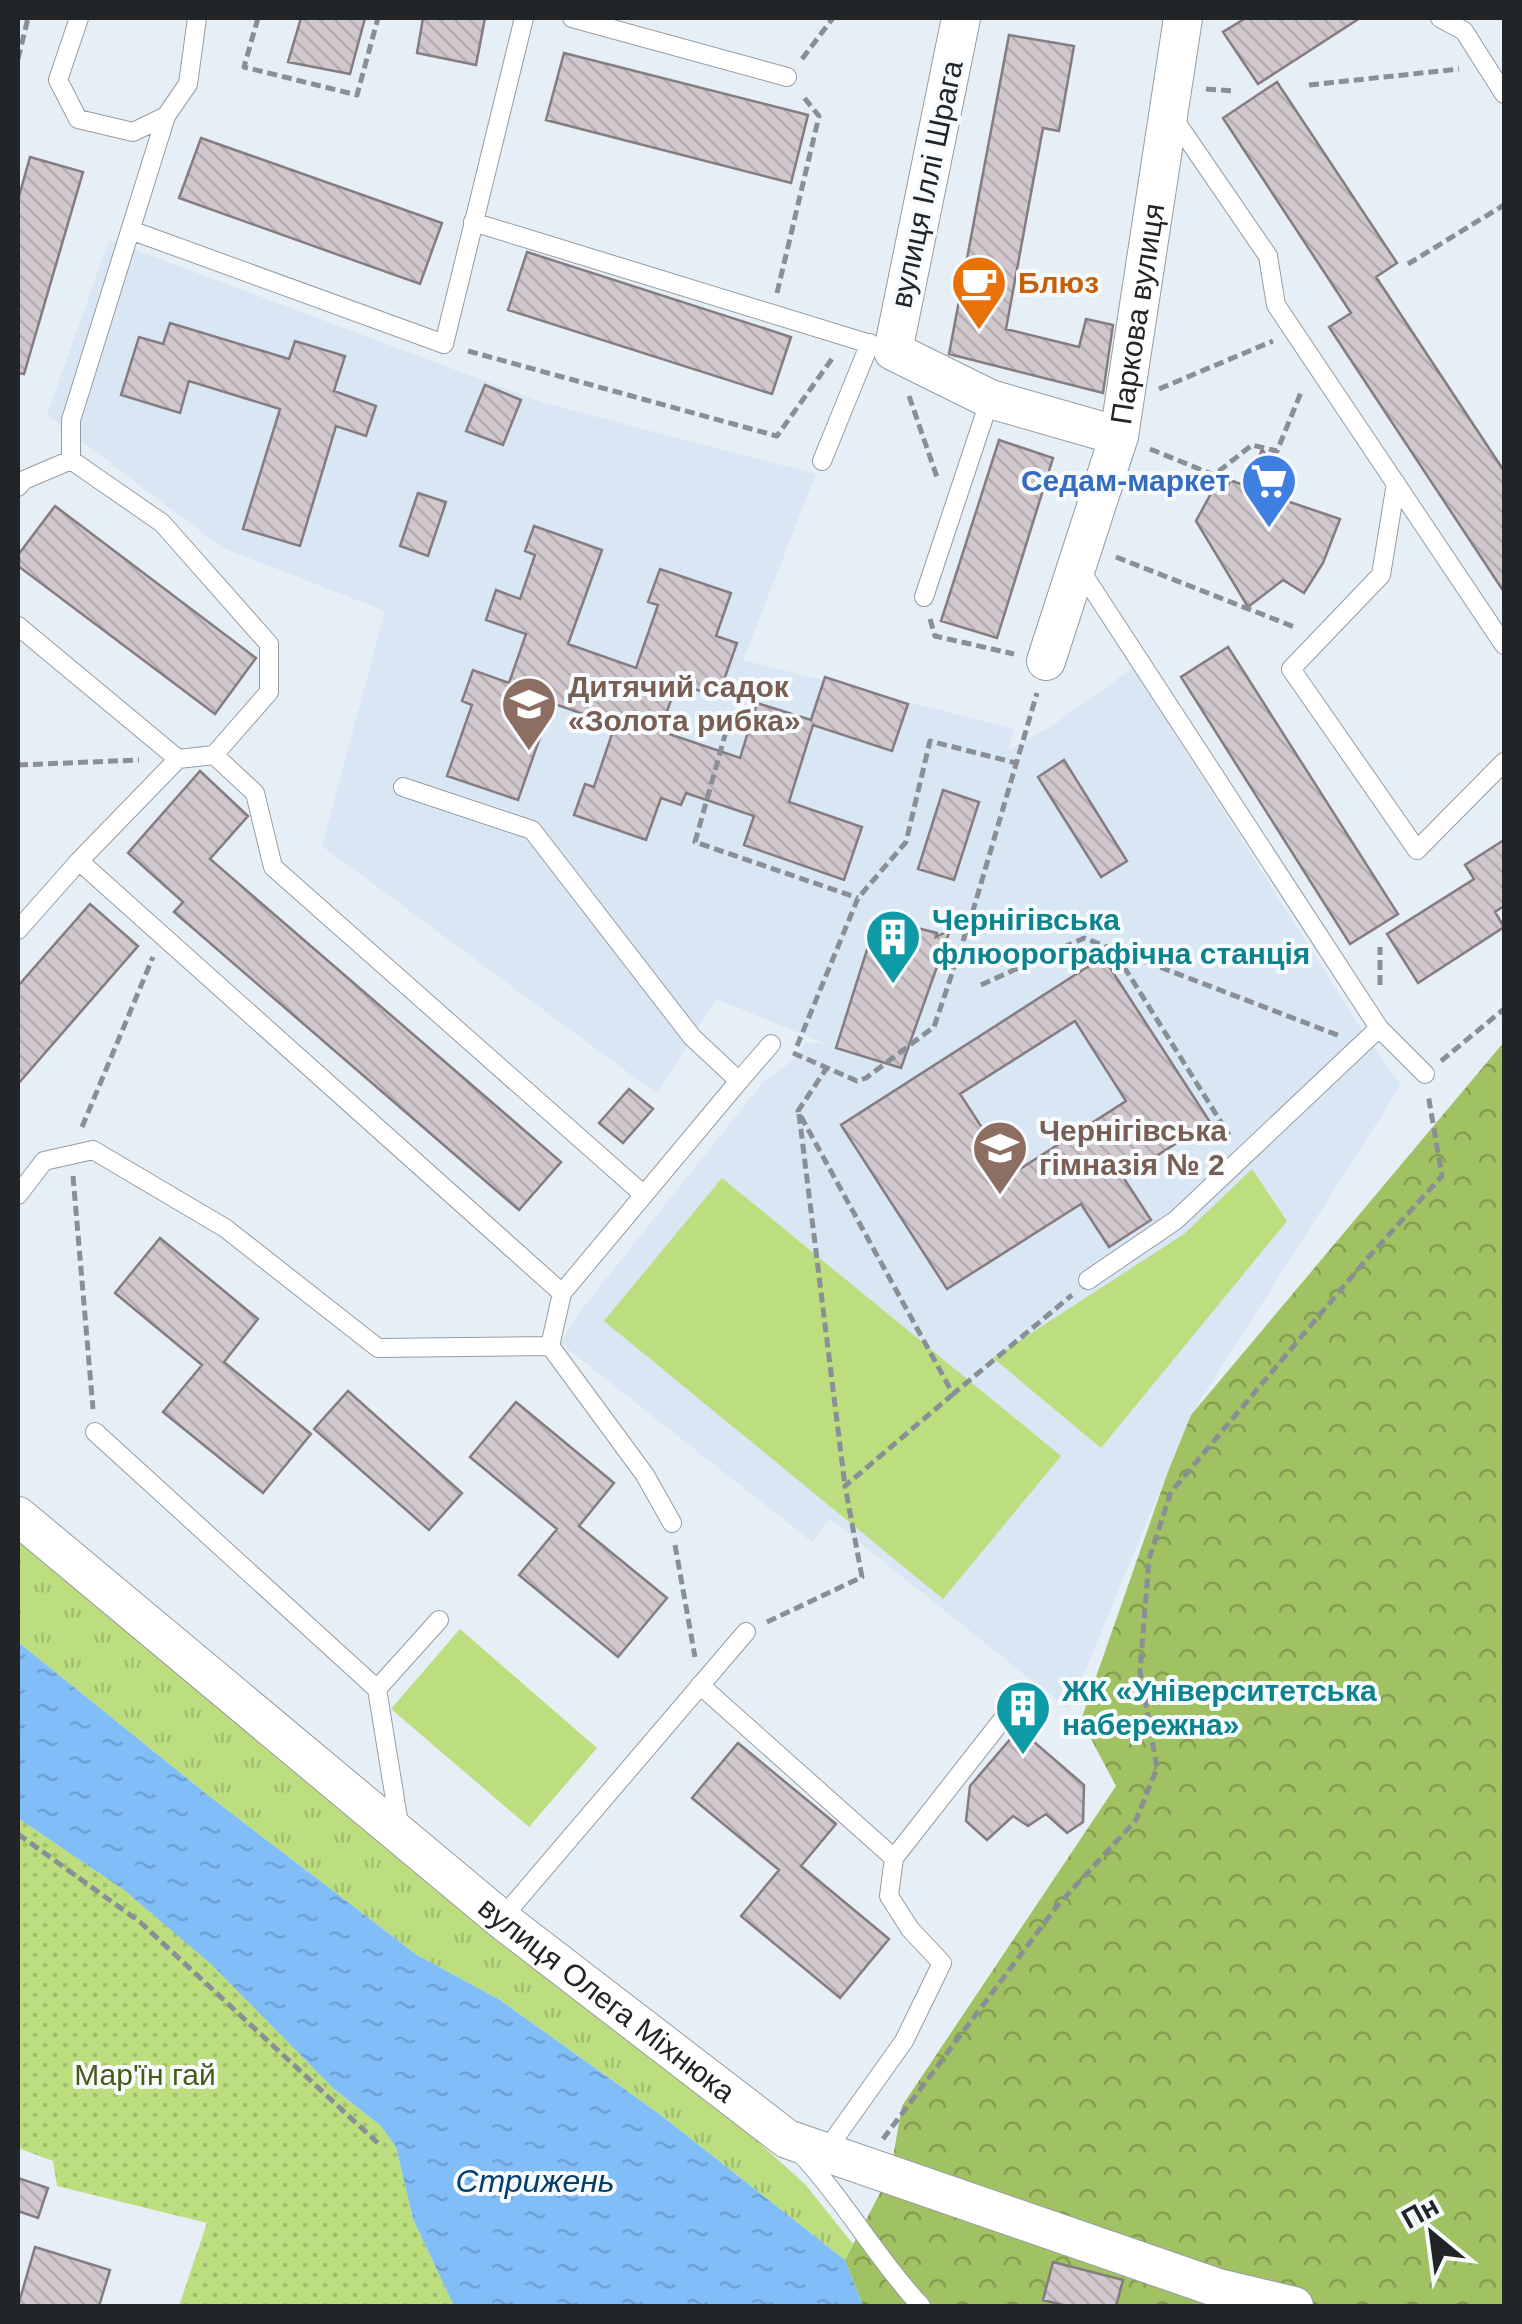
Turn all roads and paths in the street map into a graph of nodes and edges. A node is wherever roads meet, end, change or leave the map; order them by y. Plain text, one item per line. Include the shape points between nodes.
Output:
1 (28, 18) edge
2 (79, 18) edge
3 (196, 18) edge
4 (258, 18) edge
5 (378, 18) edge
6 (524, 18) edge
7 (572, 18) edge
8 (833, 18) edge
9 (961, 18) edge
10 (1183, 18) edge
11 (1440, 18) edge
12 (18, 59) edge
13 (1487, 66) junction
14 (788, 77) junction
15 (1309, 84) dead end
16 (1504, 94) edge
17 (1170, 114) junction
18 (166, 116) junction
19 (1504, 205) edge
20 (472, 222) junction
21 (133, 231) junction
22 (1408, 264) dead end
23 (772, 314) junction
24 (1294, 332) junction
25 (848, 337) junction
26 (444, 344) junction
27 (882, 347) junction
28 (1314, 362) junction
29 (990, 399) junction
30 (1122, 420) junction
31 (71, 460) junction
32 (822, 461) dead end
33 (1396, 483) junction
34 (18, 487) edge
35 (950, 517) junction
36 (1082, 556) junction
37 (924, 597) joint
38 (18, 626) edge
39 (1322, 638) junction
40 (1504, 645) edge
41 (1046, 661) junction
42 (730, 717) dead end
43 (214, 756) junction
44 (178, 759) junction
45 (1504, 762) edge
46 (1016, 763) junction
47 (18, 765) edge
48 (404, 788) dead end
49 (79, 860) junction
50 (858, 898) junction
51 (18, 930) edge
52 (162, 936) junction
53 (1114, 952) junction
54 (982, 984) dead end
55 (1504, 1009) edge
56 (1380, 1028) junction
57 (772, 1044) dead end
58 (1363, 1044) junction
59 (828, 1066) junction
60 (1425, 1074) junction
61 (739, 1081) junction
62 (798, 1111) junction
63 (71, 1155) junction
64 (1242, 1157) junction
65 (18, 1195) edge
66 (644, 1195) junction
67 (1088, 1280) joint
68 (562, 1293) junction
69 (550, 1346) junction
70 (953, 1394) junction
71 (95, 1432) joint
72 (844, 1486) junction
73 (18, 1516) edge
74 (672, 1523) joint
75 (439, 1620) dead end
76 (746, 1632) joint
77 (700, 1685) junction
78 (377, 1689) junction
79 (1006, 1715) dead end
80 (18, 1834) edge
81 (400, 1834) junction
82 (894, 1858) junction
83 (501, 1919) junction
84 (787, 2138) junction
85 (381, 2146) dead end
86 (825, 2152) junction
87 (863, 2165) junction
88 (922, 2306) edge
89 (1294, 2306) edge

1 - 12 path
2 - 18 lane via 58,80 78,119 132,132
3 - 18 lane via 188,84
4 - 5 path via 244,67 357,95
6 - 20 lane
7 - 14 lane
8 - 14 path
9 - 27 street, вулиця Іллі Шрага
10 - 17 street, Паркова вулиця
11 - 13 lane via 1464,31
13 - 15 path
13 - 16 lane
14 - 23 path via 819,116
17 - 24 lane via 1268,256 1276,306
17 - 30 street, Паркова вулиця
18 - 21 lane
19 - 22 path
20 - 23 lane
20 - 26 lane
21 - 26 lane
21 - 31 lane via 71,420
23 - 25 lane
24 - 28 lane
24 - 30 path
25 - 26 path via 777,436
25 - 27 lane
27 - 29 street
27 - 32 lane
27 - 35 path
28 - 30 path via 1277,451 1252,445 1214,475
28 - 33 lane
29 - 30 street
29 - 35 lane
30 - 36 street, Паркова вулиця
31 - 34 lane
31 - 43 lane via 162,522 269,644 269,692
33 - 39 lane via 1381,575
33 - 40 lane
35 - 37 lane
36 - 39 path
36 - 41 street, Паркова вулиця
36 - 56 lane
37 - 41 path via 935,636
38 - 44 lane
39 - 45 lane via 1291,668 1416,850
41 - 46 path
42 - 50 path via 695,842
43 - 44 lane
43 - 66 lane via 255,793 273,868
44 - 47 path
44 - 49 lane
46 - 50 path via 930,741 906,842
46 - 59 path via 934,1027 866,1078 857,1081
48 - 61 lane via 532,830 692,1037
49 - 51 lane
49 - 52 lane
50 - 59 path via 794,1054
52 - 63 path
52 - 68 lane
53 - 54 path via 1077,938
53 - 58 path
53 - 64 path
55 - 60 path
56 - 58 lane
56 - 60 lane
57 - 61 lane
58 - 64 lane
59 - 62 path
60 - 87 path via 1442,1176 1171,1492 1149,1559 1140,1672 1157,1768 1136,1820 1057,1906
61 - 66 lane
62 - 70 path
62 - 72 path
63 - 65 lane via 44,1161
63 - 69 lane via 93,1150 225,1228 378,1348
63 - 71 path
64 - 67 lane via 1176,1220
66 - 68 lane
67 - 70 path
68 - 69 lane
69 - 74 lane via 645,1475
70 - 72 path
71 - 78 lane
72 - 76 path via 862,1577
73 - 81 street, вулиця Олега Міхнюка
74 - 77 path
75 - 78 lane
76 - 77 lane
77 - 82 lane
77 - 83 lane
78 - 81 lane
79 - 82 lane
80 - 85 path via 140,1922
81 - 83 street, вулиця Олега Міхнюка
82 - 86 lane via 889,1896 942,1963 904,2041
83 - 84 street, вулиця Олега Міхнюка
84 - 86 street, вулиця Олега Міхнюка
84 - 88 lane
86 - 87 street, вулиця Олега Міхнюка
87 - 89 street, вулиця Олега Міхнюка via 1218,2288

